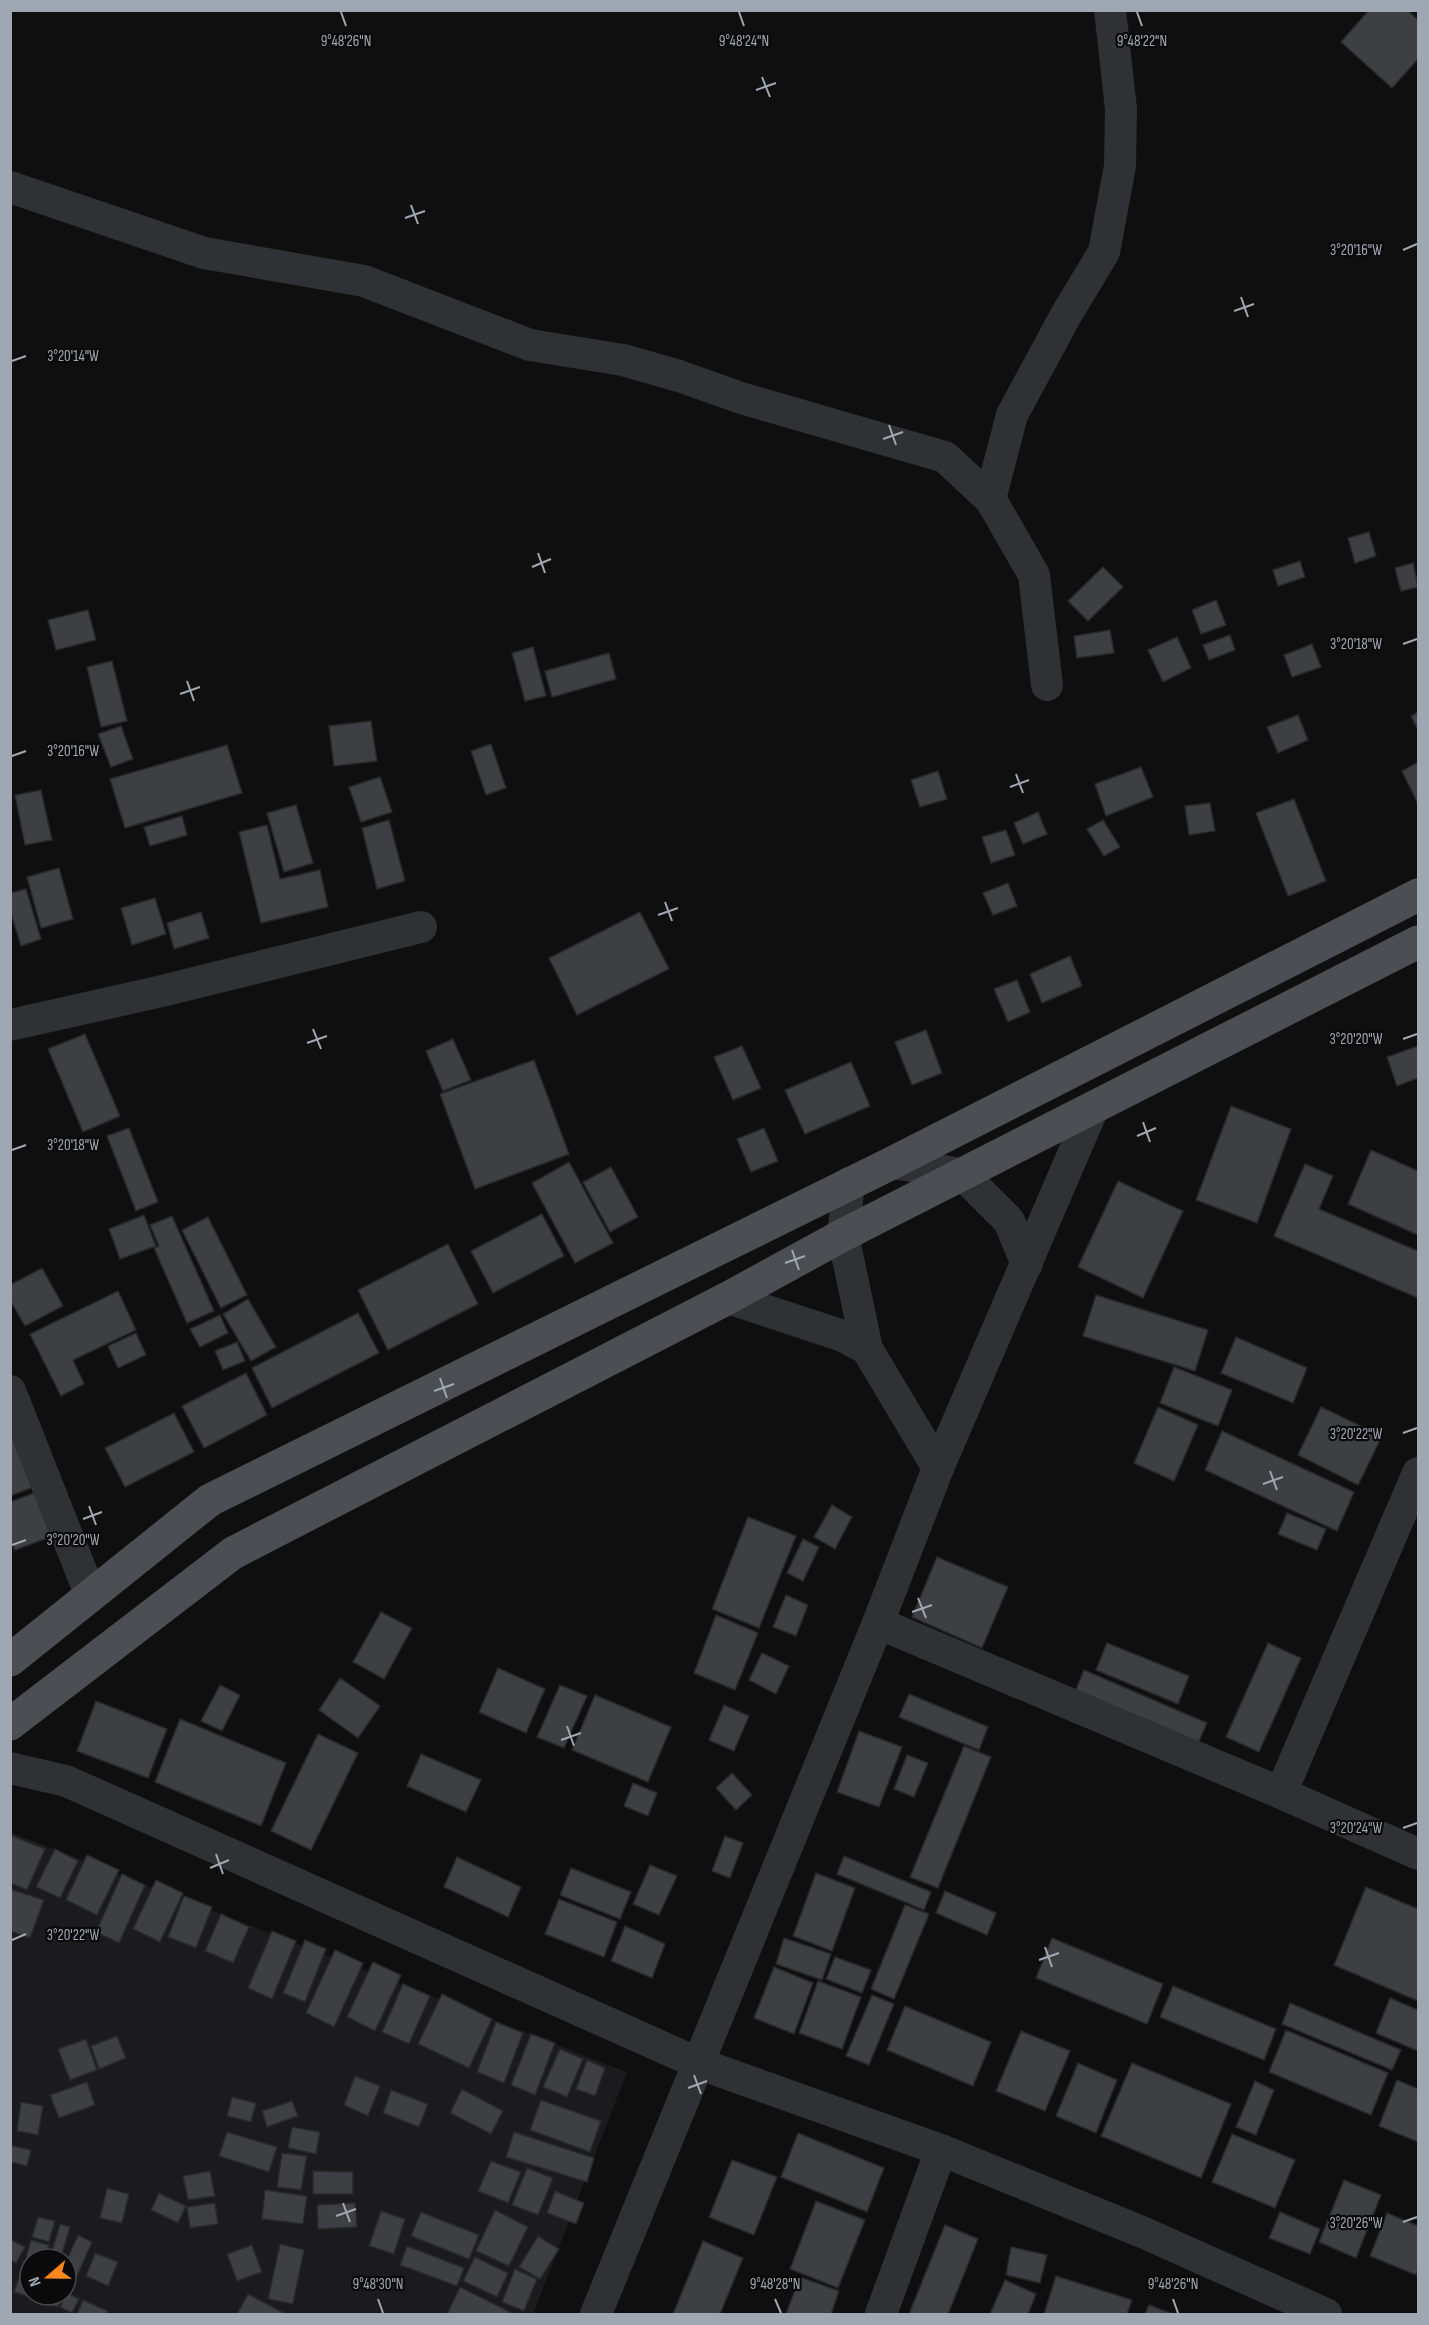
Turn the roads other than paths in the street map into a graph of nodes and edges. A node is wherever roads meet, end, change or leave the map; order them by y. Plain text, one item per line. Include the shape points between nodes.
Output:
1 (1110, 10) edge
2 (10, 188) edge
3 (990, 499) junction
4 (1047, 685) dead end
5 (1419, 895) edge
6 (422, 927) dead end
7 (1419, 942) edge
8 (10, 1024) edge
9 (1093, 1108) junction
10 (892, 1163) junction
11 (963, 1174) junction
12 (849, 1184) junction
13 (843, 1235) junction
14 (1027, 1264) junction
15 (728, 1298) junction
16 (867, 1349) junction
17 (10, 1391) edge
18 (938, 1468) junction
19 (1419, 1473) edge
20 (91, 1596) junction
21 (878, 1623) junction
22 (10, 1660) edge
23 (10, 1724) edge
24 (10, 1768) edge
25 (1281, 1792) junction
26 (1419, 1854) edge
27 (700, 2064) junction
28 (941, 2150) junction
29 (596, 2314) edge
30 (881, 2314) edge
31 (1326, 2314) edge

1 - 3 street via 1121,109 1120,166 1104,252 1012,415
2 - 3 street via 204,253 364,281 530,345 623,360 945,457
3 - 4 street via 1034,575
5 - 10 main road
6 - 8 street
7 - 9 main road
9 - 11 main road
9 - 14 street
10 - 11 street
10 - 12 main road
11 - 13 main road
11 - 14 street via 1009,1221
12 - 13 street
12 - 20 main road via 210,1500
13 - 15 main road
13 - 16 street
14 - 18 street
15 - 16 street via 843,1336
15 - 23 main road via 233,1553
16 - 18 street
17 - 20 street
18 - 21 street
19 - 25 street
20 - 22 main road
21 - 25 street
21 - 27 street
24 - 27 street via 66,1781
25 - 26 street
27 - 28 street
27 - 29 street
28 - 30 street
28 - 31 street via 1142,2232

